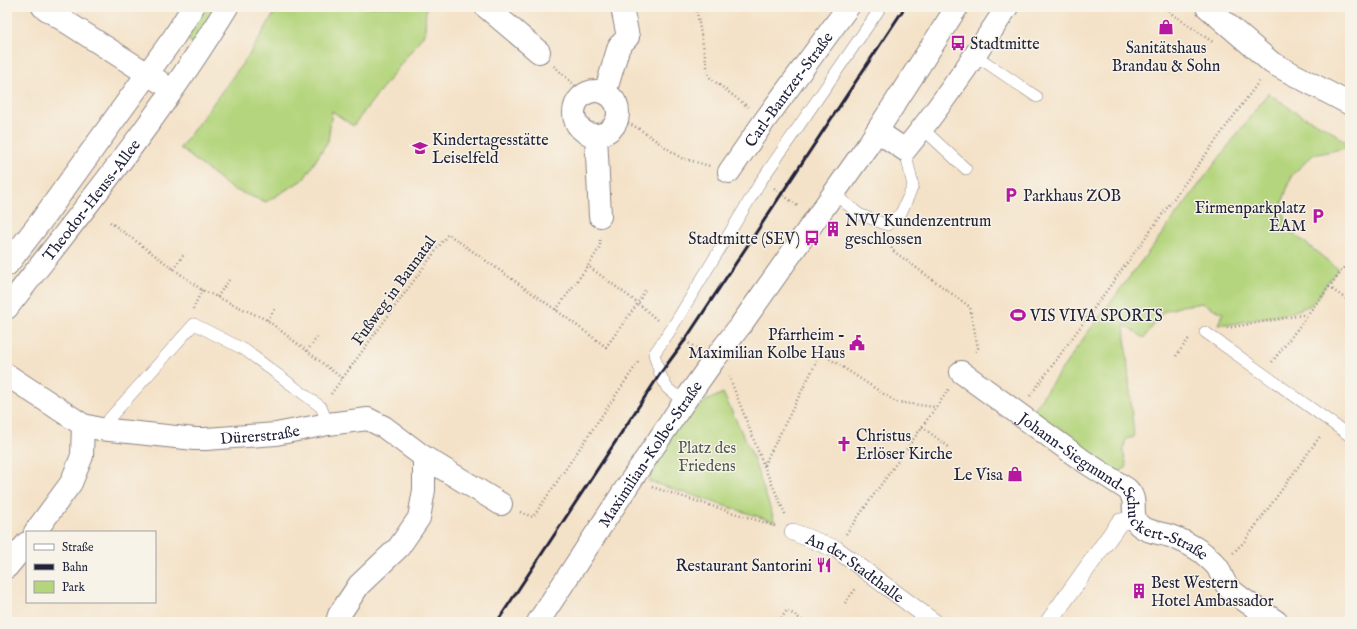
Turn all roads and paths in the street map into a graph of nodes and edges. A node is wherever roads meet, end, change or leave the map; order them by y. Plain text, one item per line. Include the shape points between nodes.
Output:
1 (43, 7) edge
2 (194, 7) edge
3 (227, 7) edge
4 (486, 7) edge
5 (622, 7) edge
6 (696, 7) edge
7 (848, 7) edge
8 (881, 7) edge
9 (957, 7) edge
10 (1007, 7) edge
11 (1207, 7) edge
12 (539, 52) joint
13 (975, 55) junction
14 (1272, 63) junction
15 (148, 73) junction
16 (172, 90) junction
17 (595, 94) junction
18 (1037, 97) dead end
19 (1350, 104) edge
20 (617, 118) junction
21 (765, 120) junction
22 (922, 129) junction
23 (877, 131) junction
24 (596, 135) junction
25 (905, 150) junction
26 (966, 169) dead end
27 (728, 172) joint
28 (834, 194) junction
29 (600, 216) joint
30 (110, 222) dead end
31 (887, 225) junction
32 (185, 253) dead end
33 (1350, 260) edge
34 (7, 265) edge
35 (588, 266) junction
36 (173, 269) junction
37 (229, 280) dead end
38 (1329, 287) junction
39 (645, 290) dead end
40 (218, 297) junction
41 (1350, 302) edge
42 (638, 303) junction
43 (7, 308) edge
44 (275, 309) dead end
45 (556, 310) junction
46 (1308, 314) junction
47 (267, 320) junction
48 (670, 331) junction
49 (1205, 332) junction
50 (318, 336) dead end
51 (307, 351) junction
52 (654, 354) junction
53 (1176, 356) dead end
54 (713, 361) junction
55 (961, 372) junction
56 (7, 374) edge
57 (1264, 374) junction
58 (343, 379) junction
59 (684, 402) junction
60 (935, 407) junction
61 (1017, 414) junction
62 (324, 416) junction
63 (1330, 421) junction
64 (922, 426) junction
65 (92, 427) junction
66 (1350, 436) edge
67 (949, 447) dead end
68 (424, 457) junction
69 (764, 466) junction
70 (632, 479) junction
71 (501, 504) joint
72 (1136, 519) junction
73 (36, 531) edge
74 (793, 532) junction
75 (26, 544) edge
76 (836, 549) junction
77 (7, 566) edge
78 (1218, 568) junction
79 (337, 622) edge
80 (538, 622) edge
81 (779, 622) edge
82 (805, 622) edge
83 (934, 622) edge
84 (1050, 622) edge
85 (1277, 622) edge

1 - 15 street
2 - 15 street, Theodor-Heuss-Allee
3 - 16 street, Theodor-Heuss-Allee
4 - 12 street
5 - 17 street via 628,37 619,46
6 - 21 path via 708,77
7 - 21 street, Carl-Bantzer-Straße
8 - 48 lane via 762,181
9 - 23 street, Maximilian-Kolbe-Straße
10 - 13 street
11 - 14 street
12 - 17 path
13 - 18 lane
13 - 22 street
14 - 19 street
14 - 61 path
15 - 16 street
15 - 34 street, Theodor-Heuss-Allee
16 - 43 street, Theodor-Heuss-Allee via 91,201
17 - 20 street via 614,101 617,106
17 - 24 street via 579,99 574,112 578,125 589,134
20 - 24 street via 609,130
20 - 27 path via 638,128 681,158
21 - 27 street, Carl-Bantzer-Straße
22 - 25 street
22 - 26 lane
23 - 25 street
23 - 28 street, Maximilian-Kolbe-Straße
24 - 29 street
25 - 31 lane via 913,186 901,213
28 - 31 lane via 859,214
28 - 54 street, Maximilian-Kolbe-Straße
29 - 35 path via 600,247
30 - 36 path
31 - 55 path via 892,250 970,307 978,348
32 - 36 path
33 - 38 path
35 - 42 path
35 - 45 path
36 - 40 path via 202,290
37 - 40 path
38 - 41 path
38 - 46 path
39 - 42 path
40 - 47 path
42 - 45 path via 606,347
42 - 48 path
44 - 47 path
45 - 58 path, Fußweg in Baunatal via 448,234
46 - 49 path
46 - 57 path
47 - 51 path
48 - 52 lane
48 - 54 path
49 - 53 path via 1192,334
49 - 57 lane
50 - 51 path
51 - 58 path
52 - 59 lane via 667,388
52 - 71 path via 640,360 533,517
54 - 59 street, Maximilian-Kolbe-Straße
54 - 69 path via 728,374
55 - 60 path
55 - 61 street, Johann-Siegmund-Schuckert-Straße
56 - 65 street, Dürerstraße
57 - 63 lane
58 - 62 path, Fußweg in Baunatal
59 - 70 street, Maximilian-Kolbe-Straße
60 - 64 path
60 - 69 path via 896,402 821,353
61 - 72 street, Johann-Siegmund-Schuckert-Straße via 1127,489 1134,500 1133,512
62 - 65 street, Dürerstraße via 276,434 206,439
62 - 65 lane via 245,350 194,324
62 - 68 street, Dürerstraße via 368,419 384,427
63 - 66 lane
63 - 78 path via 1244,542
64 - 67 path
64 - 76 path
65 - 73 street via 71,483
68 - 71 street, Dürerstraße
68 - 79 street via 424,490 418,518 399,547 359,585
69 - 74 path
70 - 74 path
70 - 80 street, Maximilian-Kolbe-Straße
72 - 78 street, Johann-Siegmund-Schuckert-Straße via 1138,524 1145,528 1184,541 1203,553
72 - 84 street via 1120,522
74 - 76 street, An der Stadthalle
75 - 77 street
76 - 83 street, An der Stadthalle
78 - 85 street, Johann-Siegmund-Schuckert-Straße via 1229,588
81 - 82 path via 787,610

